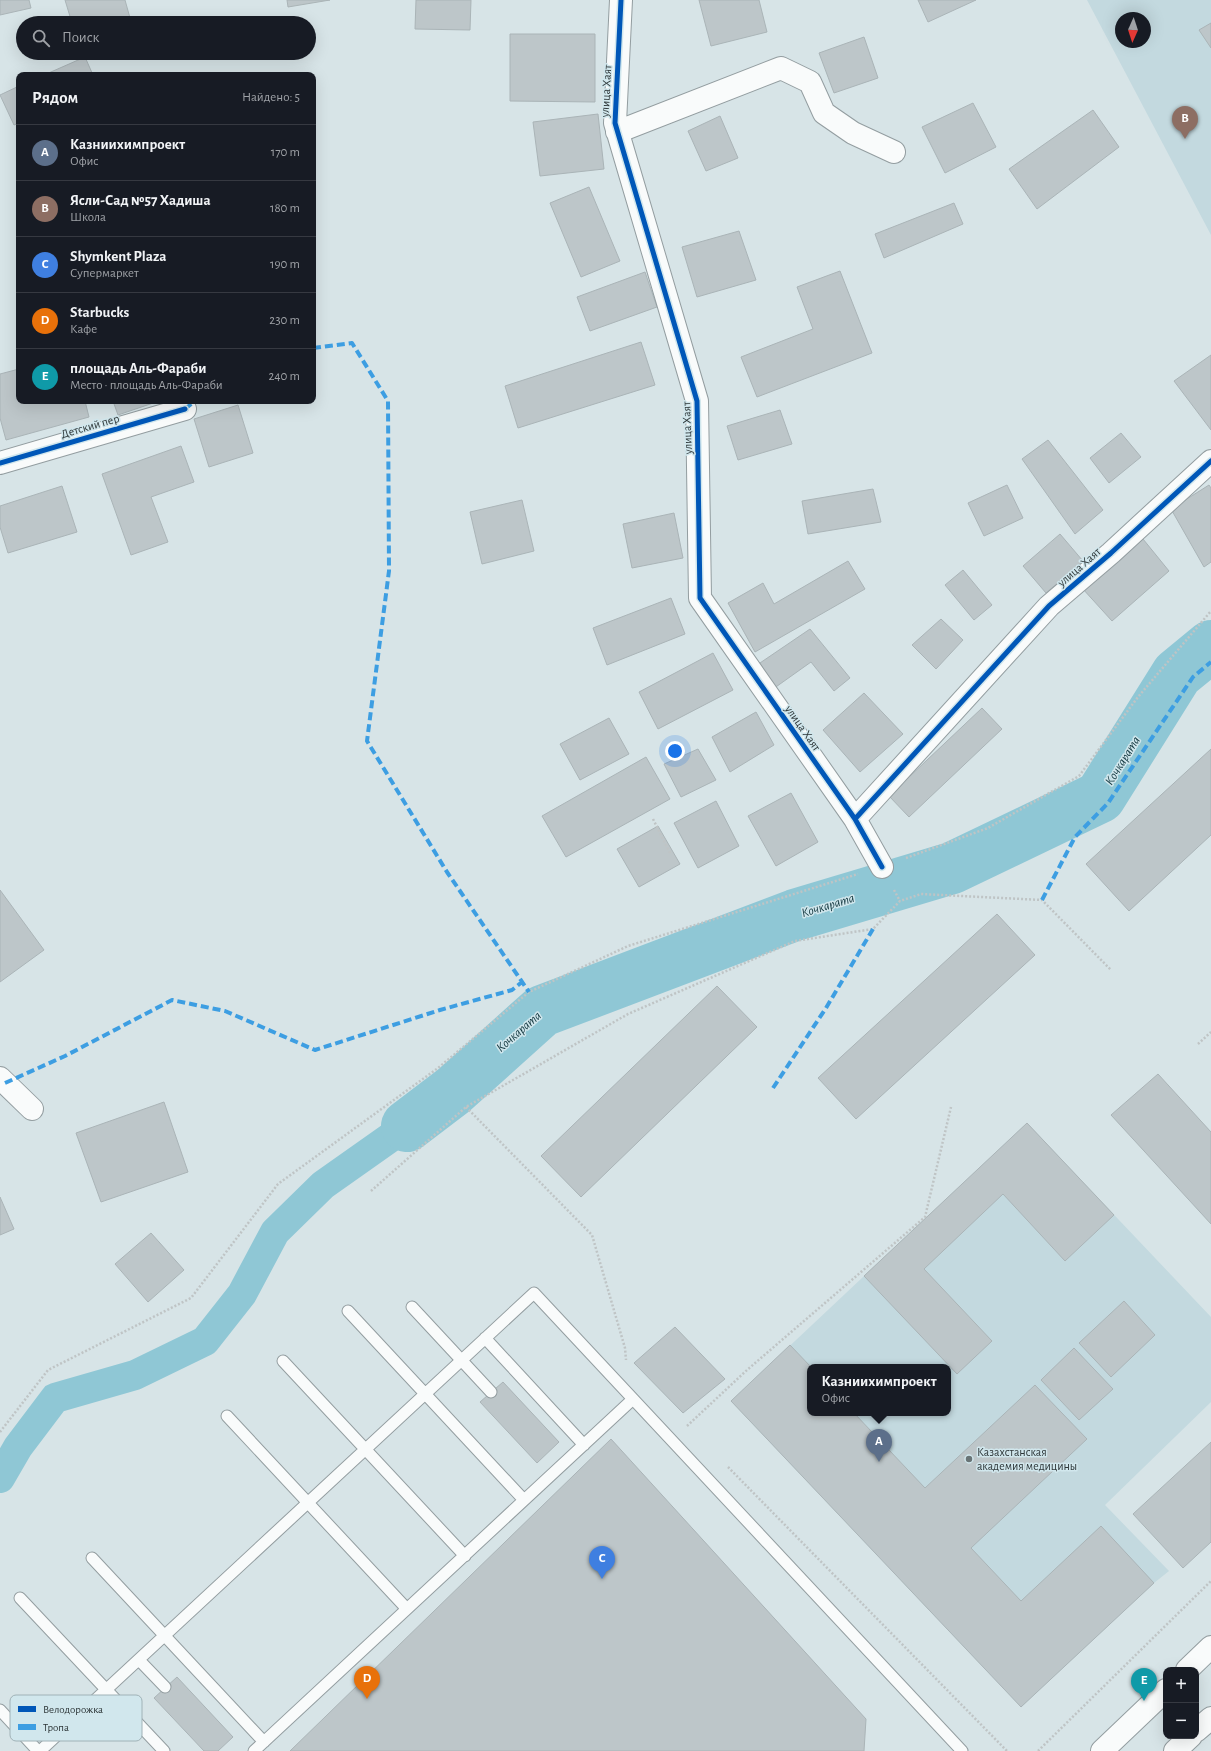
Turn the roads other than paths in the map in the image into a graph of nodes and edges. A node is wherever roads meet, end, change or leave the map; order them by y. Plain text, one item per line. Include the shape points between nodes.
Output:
1 (621, 0) edge
2 (617, 132) junction
3 (894, 152) dead end
4 (185, 409) dead end
5 (1211, 461) edge
6 (0, 463) edge
7 (855, 819) junction
8 (882, 867) road end
9 (0, 1078) edge
10 (32, 1109) dead end
11 (412, 1307) dead end
12 (348, 1311) dead end
13 (485, 1338) junction
14 (462, 1360) junction
15 (283, 1361) dead end
16 (491, 1392) dead end
17 (425, 1394) junction
18 (633, 1399) junction
19 (227, 1416) dead end
20 (584, 1445) junction
21 (365, 1450) junction
22 (524, 1500) junction
23 (308, 1503) junction
24 (464, 1556) junction
25 (92, 1558) dead end
26 (20, 1598) dead end
27 (407, 1609) junction
28 (165, 1636) junction
29 (1211, 1647) edge
30 (139, 1660) junction
31 (1190, 1667) edge
32 (165, 1688) dead end
33 (106, 1690) junction
34 (1163, 1693) edge
35 (101, 1695) edge
36 (111, 1695) edge
37 (0, 1710) edge
38 (1211, 1718) edge
39 (10, 1721) edge
40 (142, 1728) edge
41 (1199, 1728) edge
42 (1188, 1739) edge
43 (29, 1741) edge
44 (50, 1741) edge
45 (264, 1742) junction
46 (39, 1751) edge
47 (164, 1751) edge
48 (254, 1751) edge
49 (962, 1751) edge
50 (1102, 1751) edge
51 (1174, 1751) edge

1 - 2 street, улица Хаят via 615,123
2 - 3 street via 781,68 810,82 824,113 853,133
2 - 7 street, улица Хаят via 697,401 700,598
4 - 6 street, Детский пер
5 - 7 street, улица Хаят via 1049,606
7 - 8 street, улица Хаят
9 - 10 street
11 - 14 lane
12 - 17 lane
13 - 14 lane
13 - 18 lane via 534,1293
13 - 20 lane
14 - 16 lane
14 - 17 lane
15 - 21 lane
17 - 21 lane
17 - 22 lane
18 - 20 lane
18 - 49 lane
19 - 23 lane
20 - 22 lane
21 - 23 lane
21 - 24 lane
22 - 24 lane
23 - 27 lane
23 - 28 lane
24 - 27 lane
25 - 28 lane
26 - 33 lane
27 - 45 lane
28 - 30 lane
28 - 45 lane
29 - 31 street
30 - 32 lane
30 - 33 lane
33 - 35 lane
33 - 36 lane
34 - 50 street
37 - 39 lane
38 - 41 street
40 - 47 lane
42 - 51 street
43 - 46 lane
44 - 46 lane
45 - 48 lane

